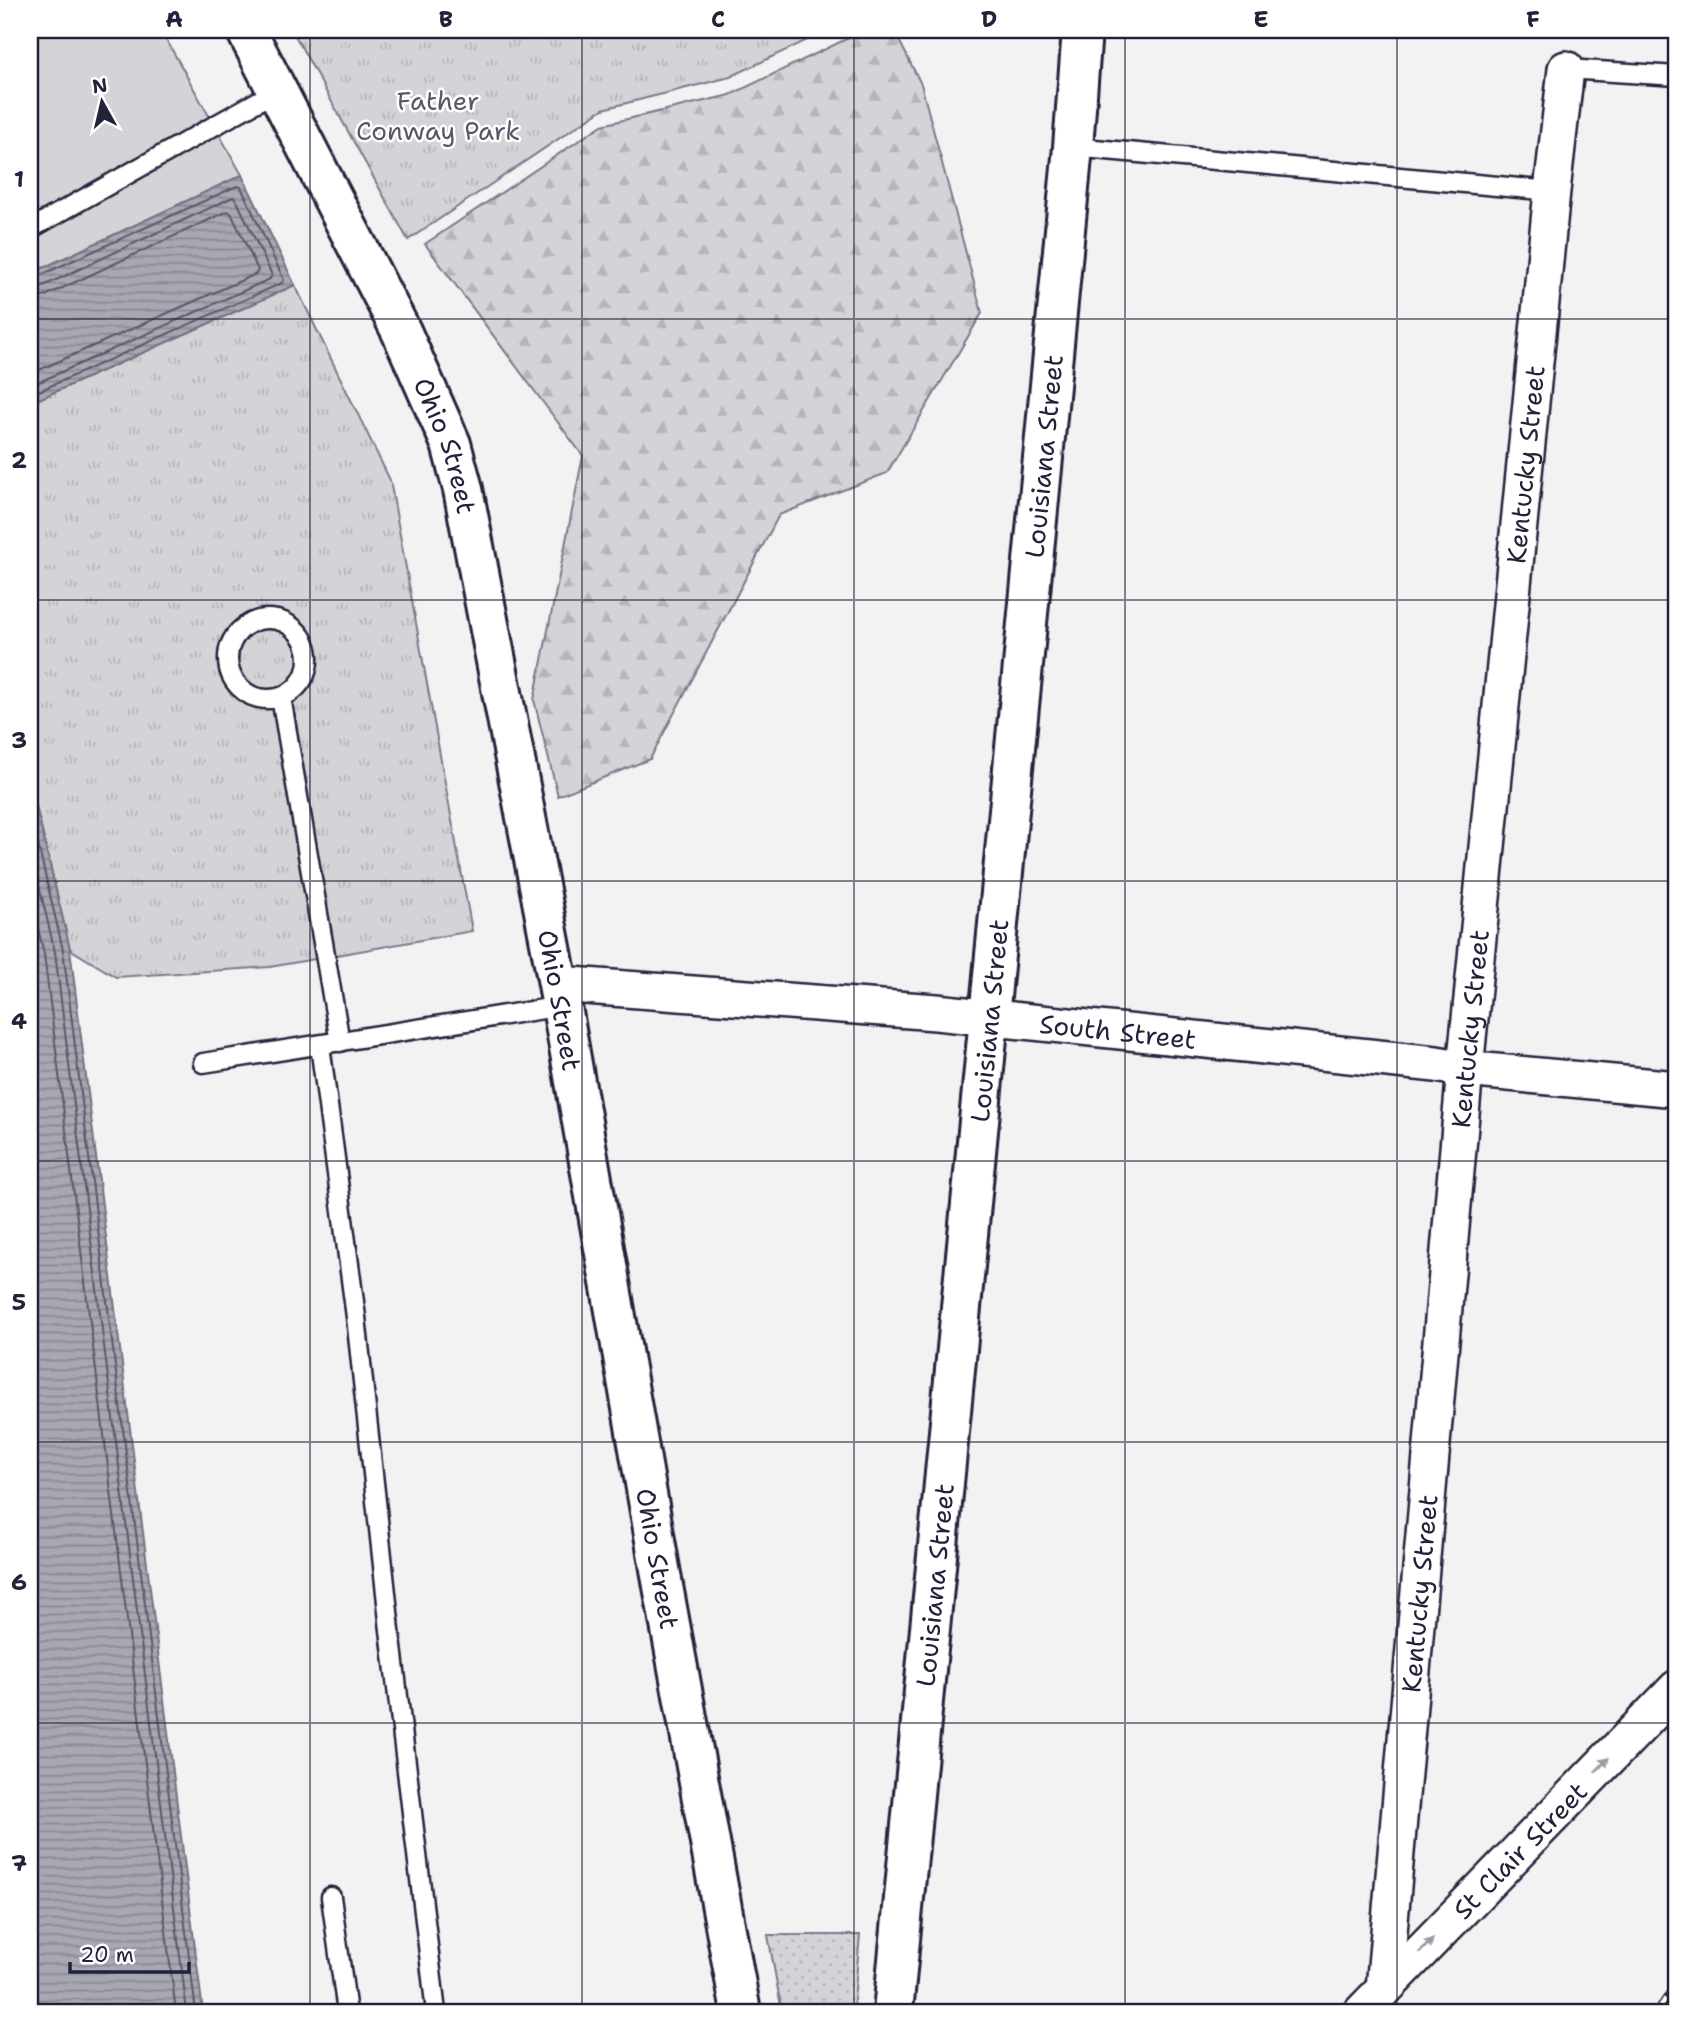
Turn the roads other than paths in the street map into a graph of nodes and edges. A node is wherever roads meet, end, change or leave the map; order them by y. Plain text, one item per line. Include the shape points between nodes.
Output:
1 (246, 30) edge
2 (1082, 30) edge
3 (1566, 69) joint
4 (1677, 76) edge
5 (278, 90) junction
6 (1073, 147) junction
7 (1552, 191) junction
8 (30, 229) edge
9 (281, 697) junction
10 (560, 995) junction
11 (989, 1018) junction
12 (340, 1042) junction
13 (320, 1045) junction
14 (203, 1063) dead end
15 (1465, 1069) junction
16 (1677, 1089) edge
17 (1677, 1688) edge
18 (331, 1897) dead end
19 (1373, 2001) edge
20 (347, 2012) edge
21 (436, 2012) edge
22 (741, 2012) edge
23 (894, 2012) edge

1 - 5 street, Ohio Street
2 - 6 street, Louisiana Street
3 - 4 lane
3 - 7 street, Kentucky Street
5 - 8 lane
5 - 10 street, Ohio Street via 401,331 451,444
6 - 7 lane
6 - 11 street, Louisiana Street
7 - 15 street, Kentucky Street
9 - 9 lane via 301,683 309,660 307,647 282,621 257,620 245,625 229,646 229,671 234,683 255,698
9 - 12 lane
10 - 11 street, South Street
10 - 12 lane
10 - 22 street, Ohio Street
11 - 15 street, South Street
11 - 23 street, Louisiana Street
12 - 13 lane
13 - 14 lane
13 - 21 lane
15 - 16 street, South Street
15 - 19 street, Kentucky Street
19 -> 17 street, St Clair Street
18 - 20 lane

